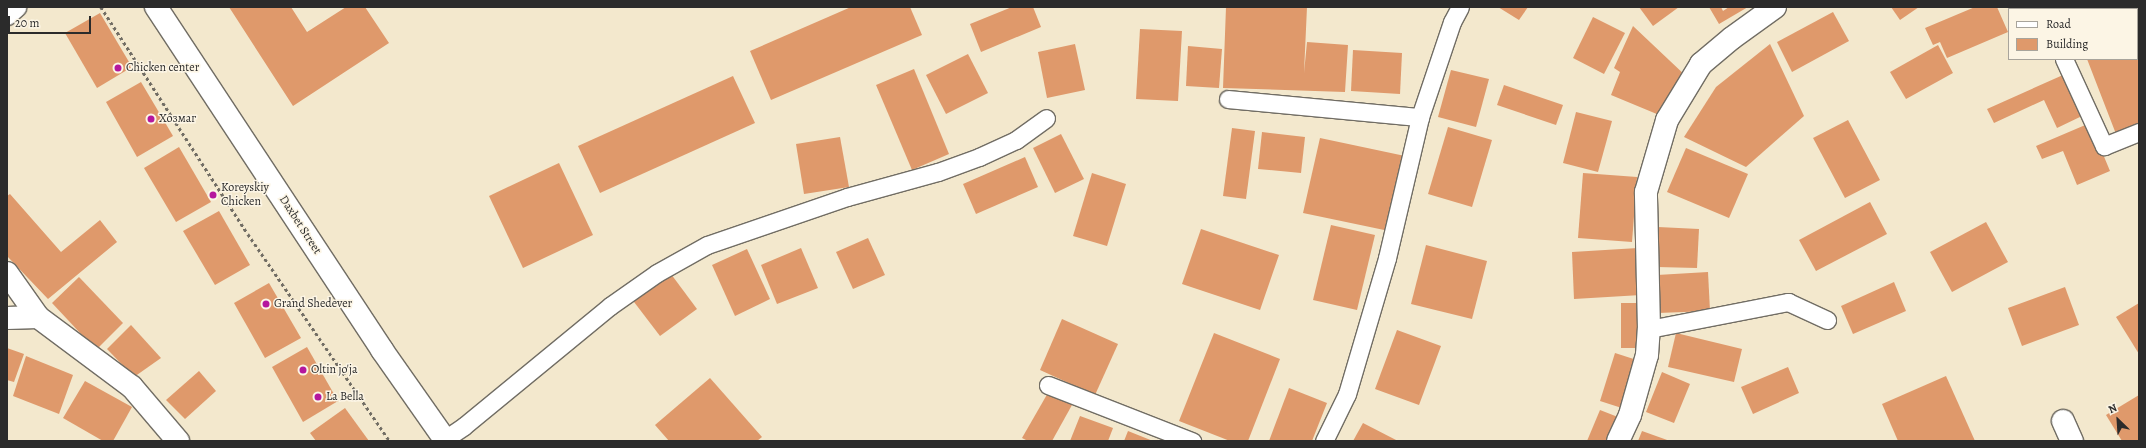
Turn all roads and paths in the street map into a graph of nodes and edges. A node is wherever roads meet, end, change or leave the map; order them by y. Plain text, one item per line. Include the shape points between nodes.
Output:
1 (15, 7) edge
2 (101, 7) edge
3 (156, 7) edge
4 (1460, 7) edge
5 (1775, 7) edge
6 (7, 14) edge
7 (2064, 60) edge
8 (1228, 99) dead end
9 (1420, 117) junction
10 (1046, 118) dead end
11 (2139, 132) edge
12 (7, 273) edge
13 (38, 317) junction
14 (7, 318) edge
15 (1827, 320) dead end
16 (1649, 329) junction
17 (1048, 385) dead end
18 (2063, 421) dead end
19 (445, 440) edge
20 (178, 441) edge
21 (390, 441) edge
22 (1192, 441) edge
23 (1324, 441) edge
24 (1618, 441) edge
25 (2072, 441) edge

1 - 6 street
2 - 21 path via 248,234
3 - 19 street, Daxbet Street via 382,350
4 - 9 lane via 1452,22
5 - 16 street via 1701,64 1667,120 1646,192
7 - 11 lane via 2104,146
8 - 9 lane
9 - 23 lane via 1385,266 1347,394
10 - 19 lane via 1016,140 979,157 938,172 847,197 707,245 657,273 610,306
12 - 13 street
13 - 14 street
13 - 20 street via 132,387
15 - 16 lane via 1788,302
16 - 24 street via 1647,355 1639,388
17 - 22 lane
18 - 25 street

